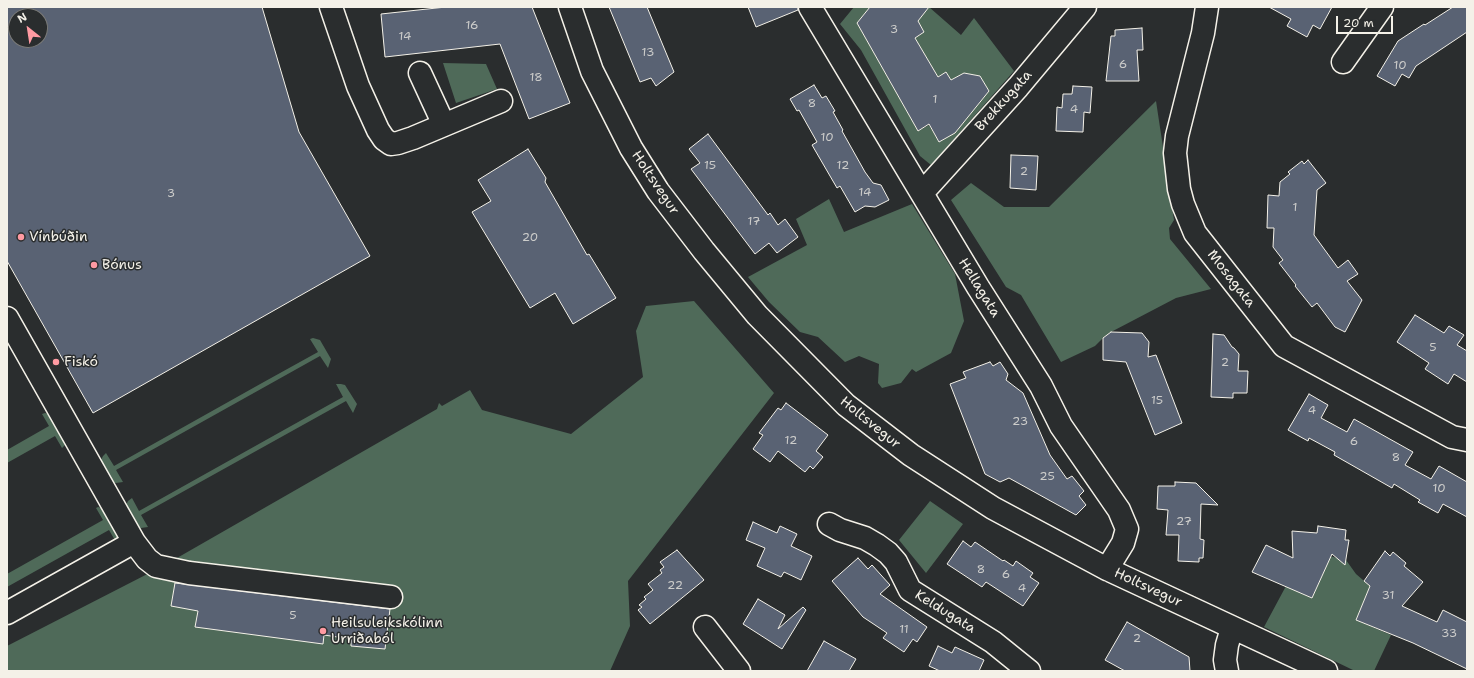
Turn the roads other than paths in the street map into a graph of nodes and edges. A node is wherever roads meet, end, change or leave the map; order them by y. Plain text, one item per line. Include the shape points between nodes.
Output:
1 (331, 7) edge
2 (570, 7) edge
3 (1085, 7) edge
4 (1207, 7) edge
5 (1382, 7) edge
6 (819, 11) edge
7 (1343, 62) dead end
8 (420, 74) dead end
9 (501, 101) dead end
10 (444, 125) junction
11 (922, 193) junction
12 (7, 318) edge
13 (1467, 440) edge
14 (829, 524) dead end
15 (134, 542) junction
16 (1107, 569) junction
17 (391, 597) dead end
18 (7, 614) edge
19 (705, 627) dead end
20 (1232, 628) junction
21 (739, 671) edge
22 (1029, 671) edge
23 (1227, 671) edge
24 (1326, 671) edge

1 - 10 street via 358,86 384,139 391,144 398,143
2 - 16 street, Holtsvegur via 592,71 631,148 658,191 764,323 846,405 911,455 993,508
3 - 11 street, Brekkugata via 1018,87
4 - 13 street, Mosagata via 1177,136 1176,153 1179,189 1185,212 1195,233 1284,346 1452,437
5 - 7 street
6 - 11 street, Hellagata
8 - 10 street
9 - 10 street
11 - 16 street, Hellagata via 1041,386 1061,426 1119,510 1127,529 1123,543
12 - 15 street
14 - 22 street, Keldugata via 865,538 888,553 896,562 910,590 993,642
15 - 17 street via 147,559 156,566 166,569
15 - 18 street
16 - 20 street, Holtsvegur
19 - 21 street
20 - 23 street via 1225,660
20 - 24 street, Holtsvegur

